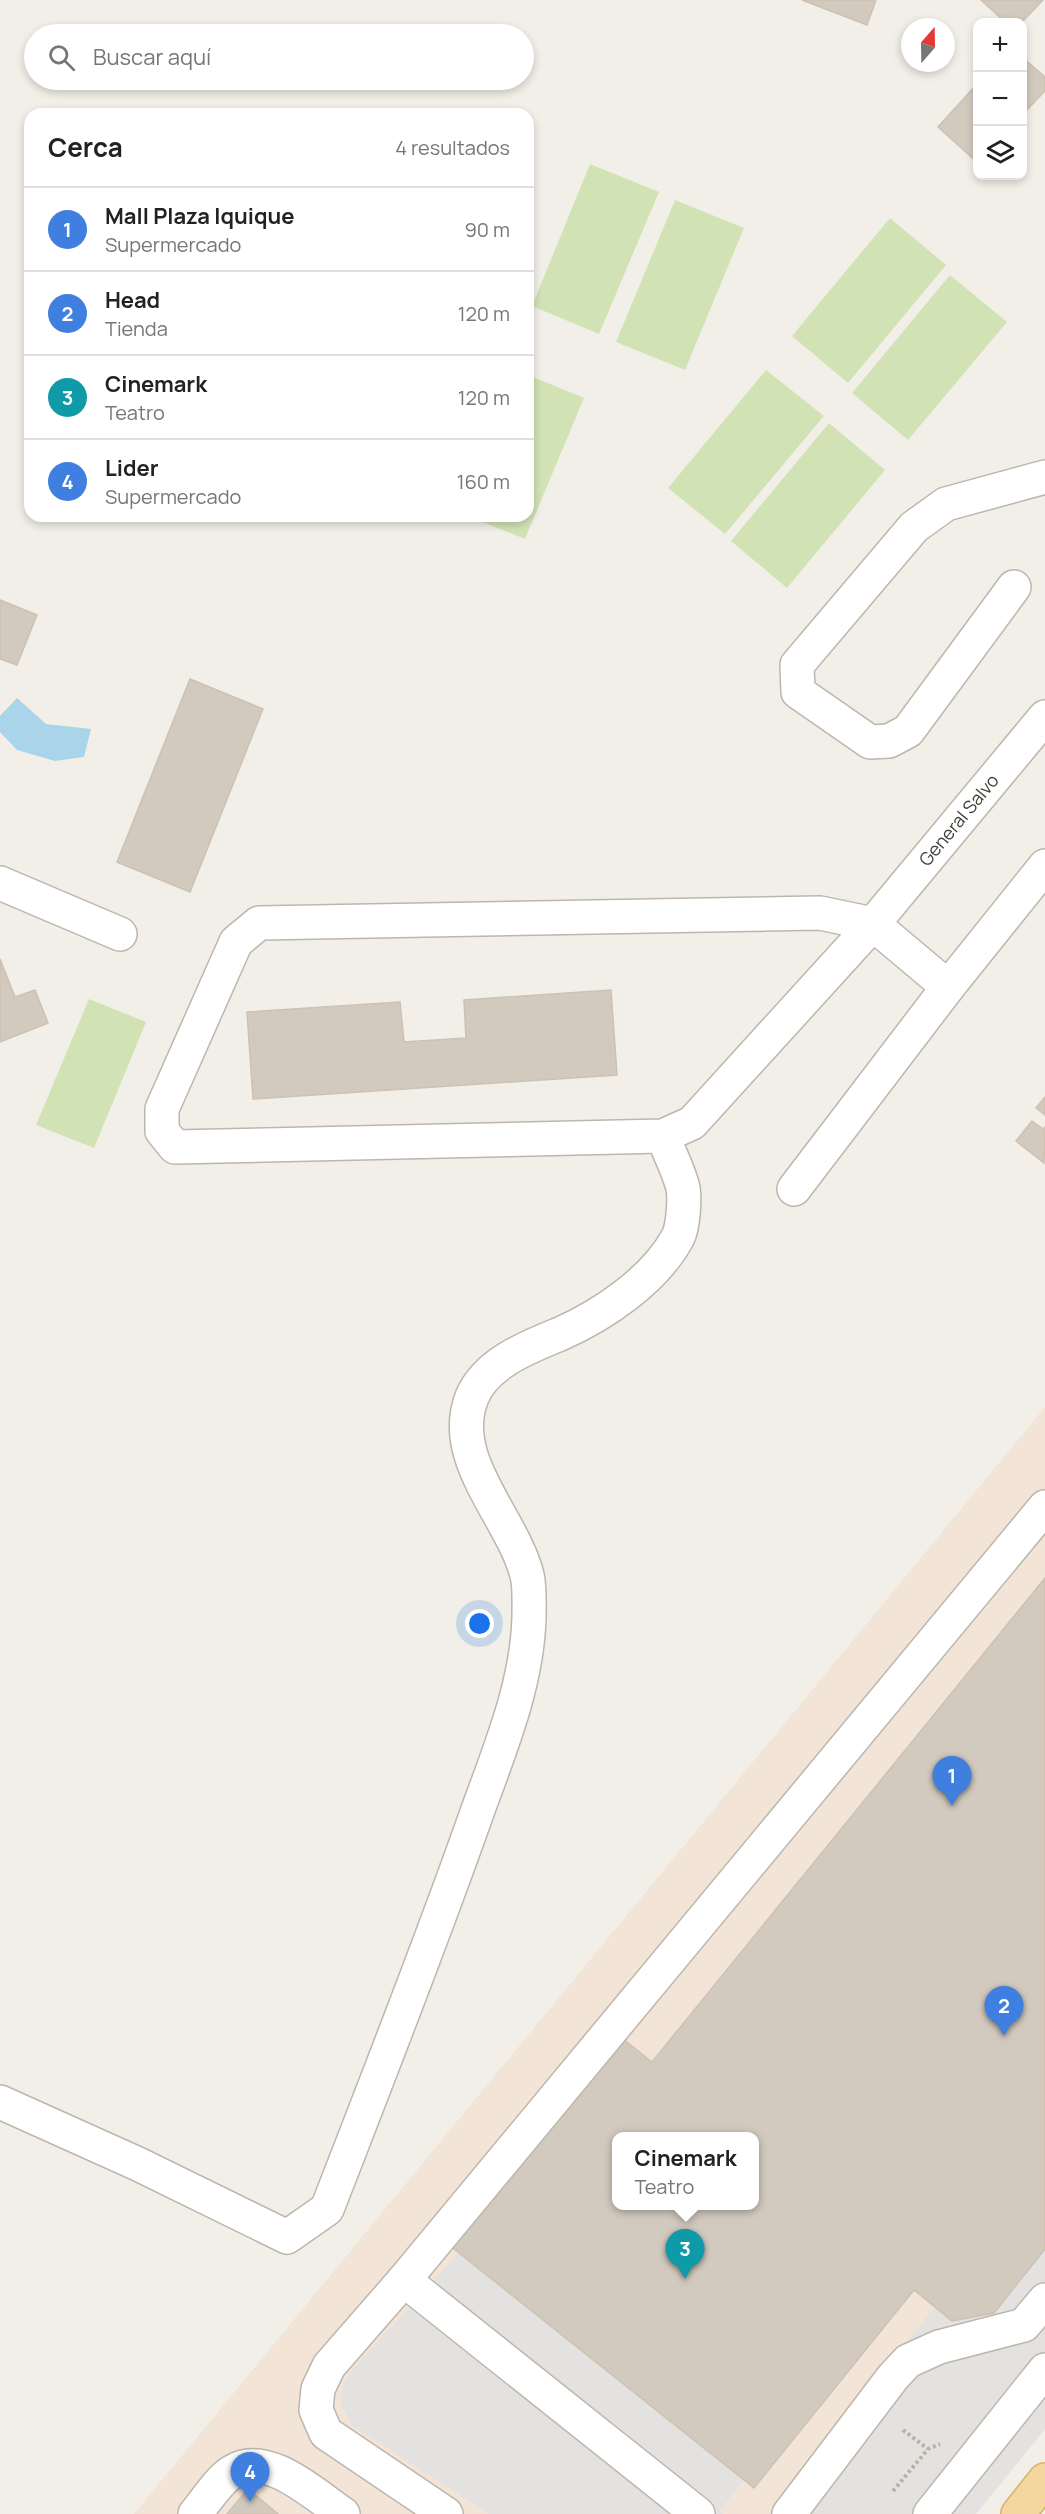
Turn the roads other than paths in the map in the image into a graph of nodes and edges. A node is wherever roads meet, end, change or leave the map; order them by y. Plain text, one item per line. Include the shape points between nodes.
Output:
1 (1045, 477) edge
2 (1014, 587) dead end
3 (1045, 717) edge
4 (1045, 866) edge
5 (0, 883) edge
6 (873, 924) junction
7 (120, 934) dead end
8 (948, 987) junction
9 (663, 1136) junction
10 (794, 1189) dead end
11 (1045, 1506) edge
12 (0, 2102) edge
13 (404, 2280) junction
14 (1045, 2300) edge
15 (1045, 2370) edge
16 (1045, 2480) edge
17 (195, 2514) edge
18 (344, 2514) edge
19 (446, 2514) edge
20 (698, 2514) edge
21 (789, 2514) edge
22 (930, 2514) edge
23 (1018, 2514) edge

1 - 2 street via 946,504 914,527 797,665 798,692 870,742 889,741 908,731
3 - 6 street, General Salvo
4 - 8 street
5 - 7 street
6 - 8 street
6 - 9 street, General Salvo via 692,1124
6 - 9 street via 820,913 259,923 236,942 162,1109 162,1131 175,1147
8 - 10 street
9 - 12 street via 683,1190 680,1235 656,1267 614,1302 574,1327 496,1365 472,1397 466,1429 470,1461 528,1576 529,1619 523,1667 510,1718 460,1862 327,2209 287,2237
11 - 13 street
13 - 19 street via 329,2366 318,2389 316,2410 326,2433
13 - 20 street
14 - 21 street via 1024,2325 939,2347 908,2361
15 - 22 street
16 - 23 main road
17 - 18 street via 232,2472 252,2463 270,2466

